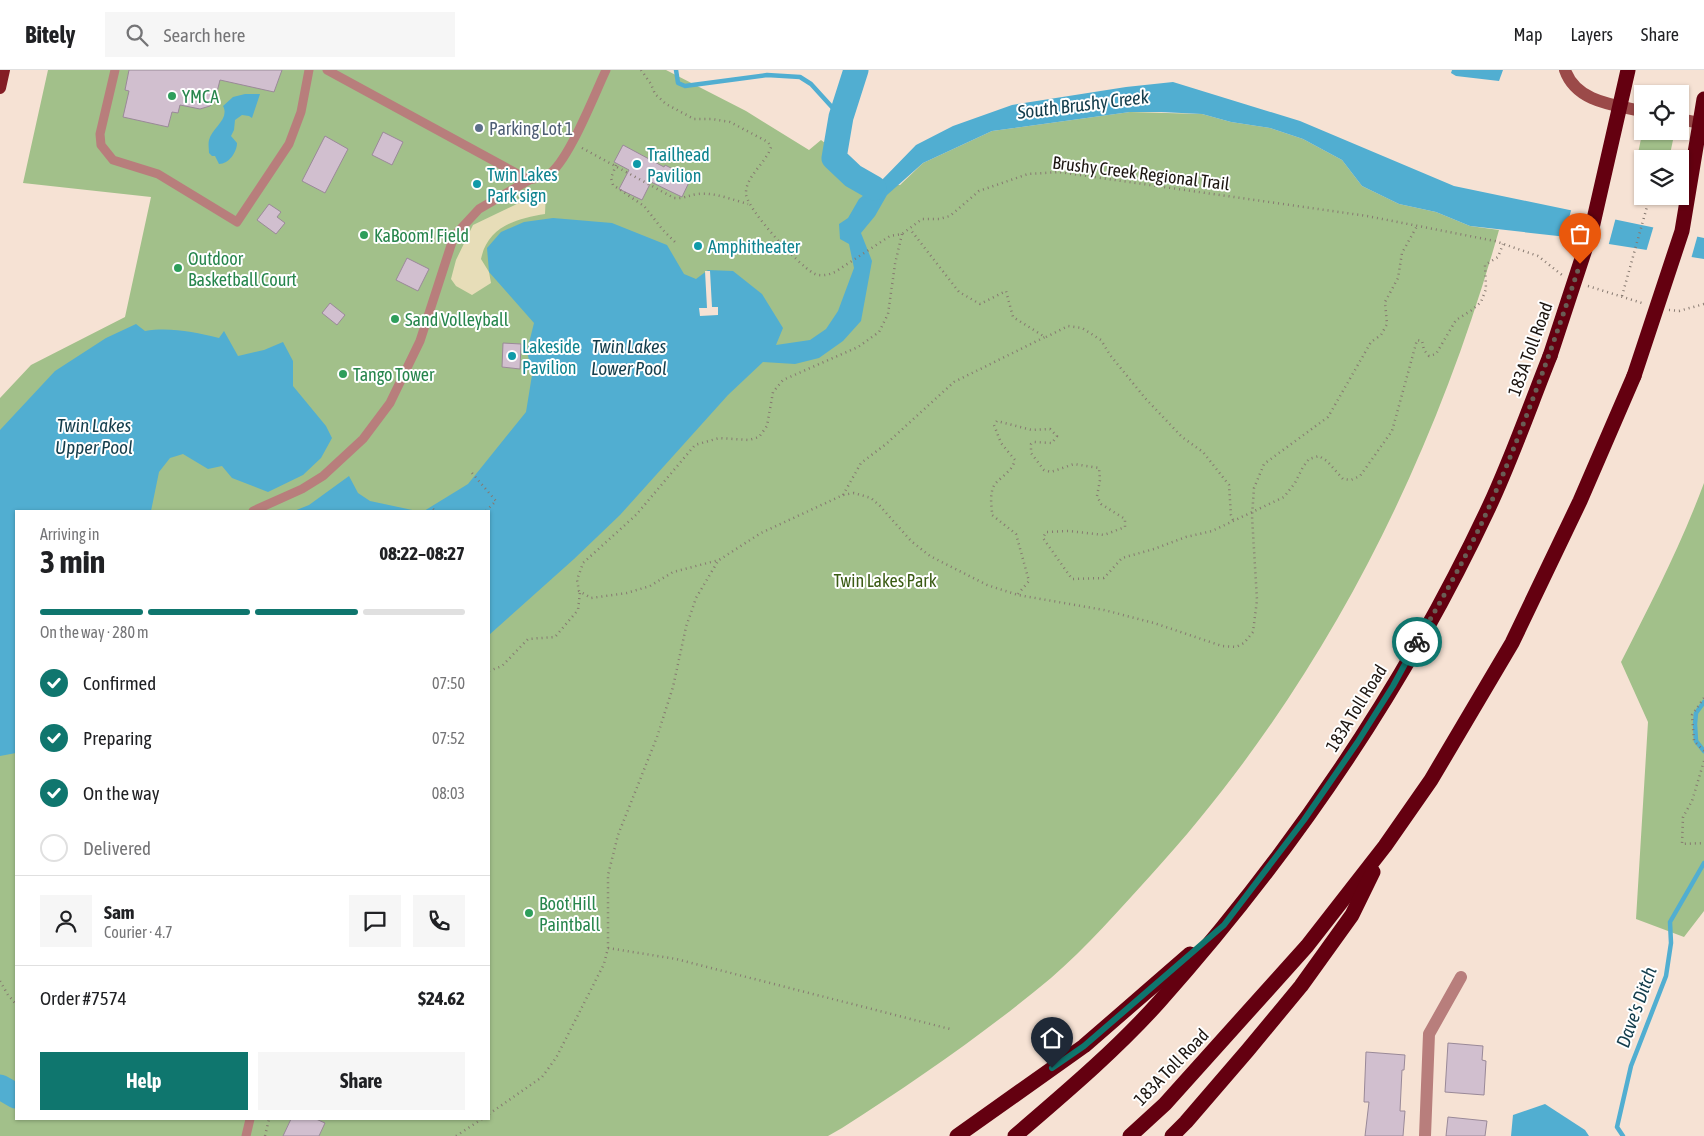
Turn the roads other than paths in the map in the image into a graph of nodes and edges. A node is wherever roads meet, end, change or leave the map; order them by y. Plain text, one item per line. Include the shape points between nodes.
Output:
1 (4, 70) edge
2 (115, 70) edge
3 (309, 70) edge
4 (327, 70) edge
5 (606, 70) edge
6 (1565, 70) edge
7 (1628, 70) edge
8 (0, 88) edge
9 (1704, 99) edge
10 (1634, 109) edge
11 (1689, 121) edge
12 (1704, 124) edge
13 (529, 180) junction
14 (255, 510) edge
15 (1385, 846) junction
16 (1224, 925) junction
17 (1461, 977) dead end
18 (250, 1120) edge
19 (246, 1136) edge
20 (957, 1136) edge
21 (1015, 1136) edge
22 (1130, 1136) edge
23 (1172, 1136) edge
24 (1425, 1136) edge

1 - 8 main road
2 - 3 lane via 100,134 101,145 113,160 158,174 237,222 289,144 301,112
4 - 13 lane
5 - 13 lane via 561,163 547,175
6 - 10 main road via 1568,79 1584,95 1605,104
7 - 16 highway, 183A Toll Road, bridge via 1592,228 1550,356 1489,506 1444,596 1357,743 1304,820
9 - 15 highway, 183A Toll Road, bridge via 1682,231 1634,376 1580,501 1512,643 1431,780
11 - 12 main road
13 - 14 lane via 479,209 454,236 420,341 390,403 363,439 323,476
15 - 22 highway, 183A Toll Road via 1307,946 1165,1104
15 - 23 highway via 1352,915 1301,986
16 - 20 highway via 1084,1046
16 - 21 highway, 183A Toll Road via 1158,1003 1088,1073
17 - 24 street via 1429,1034
18 - 19 lane

